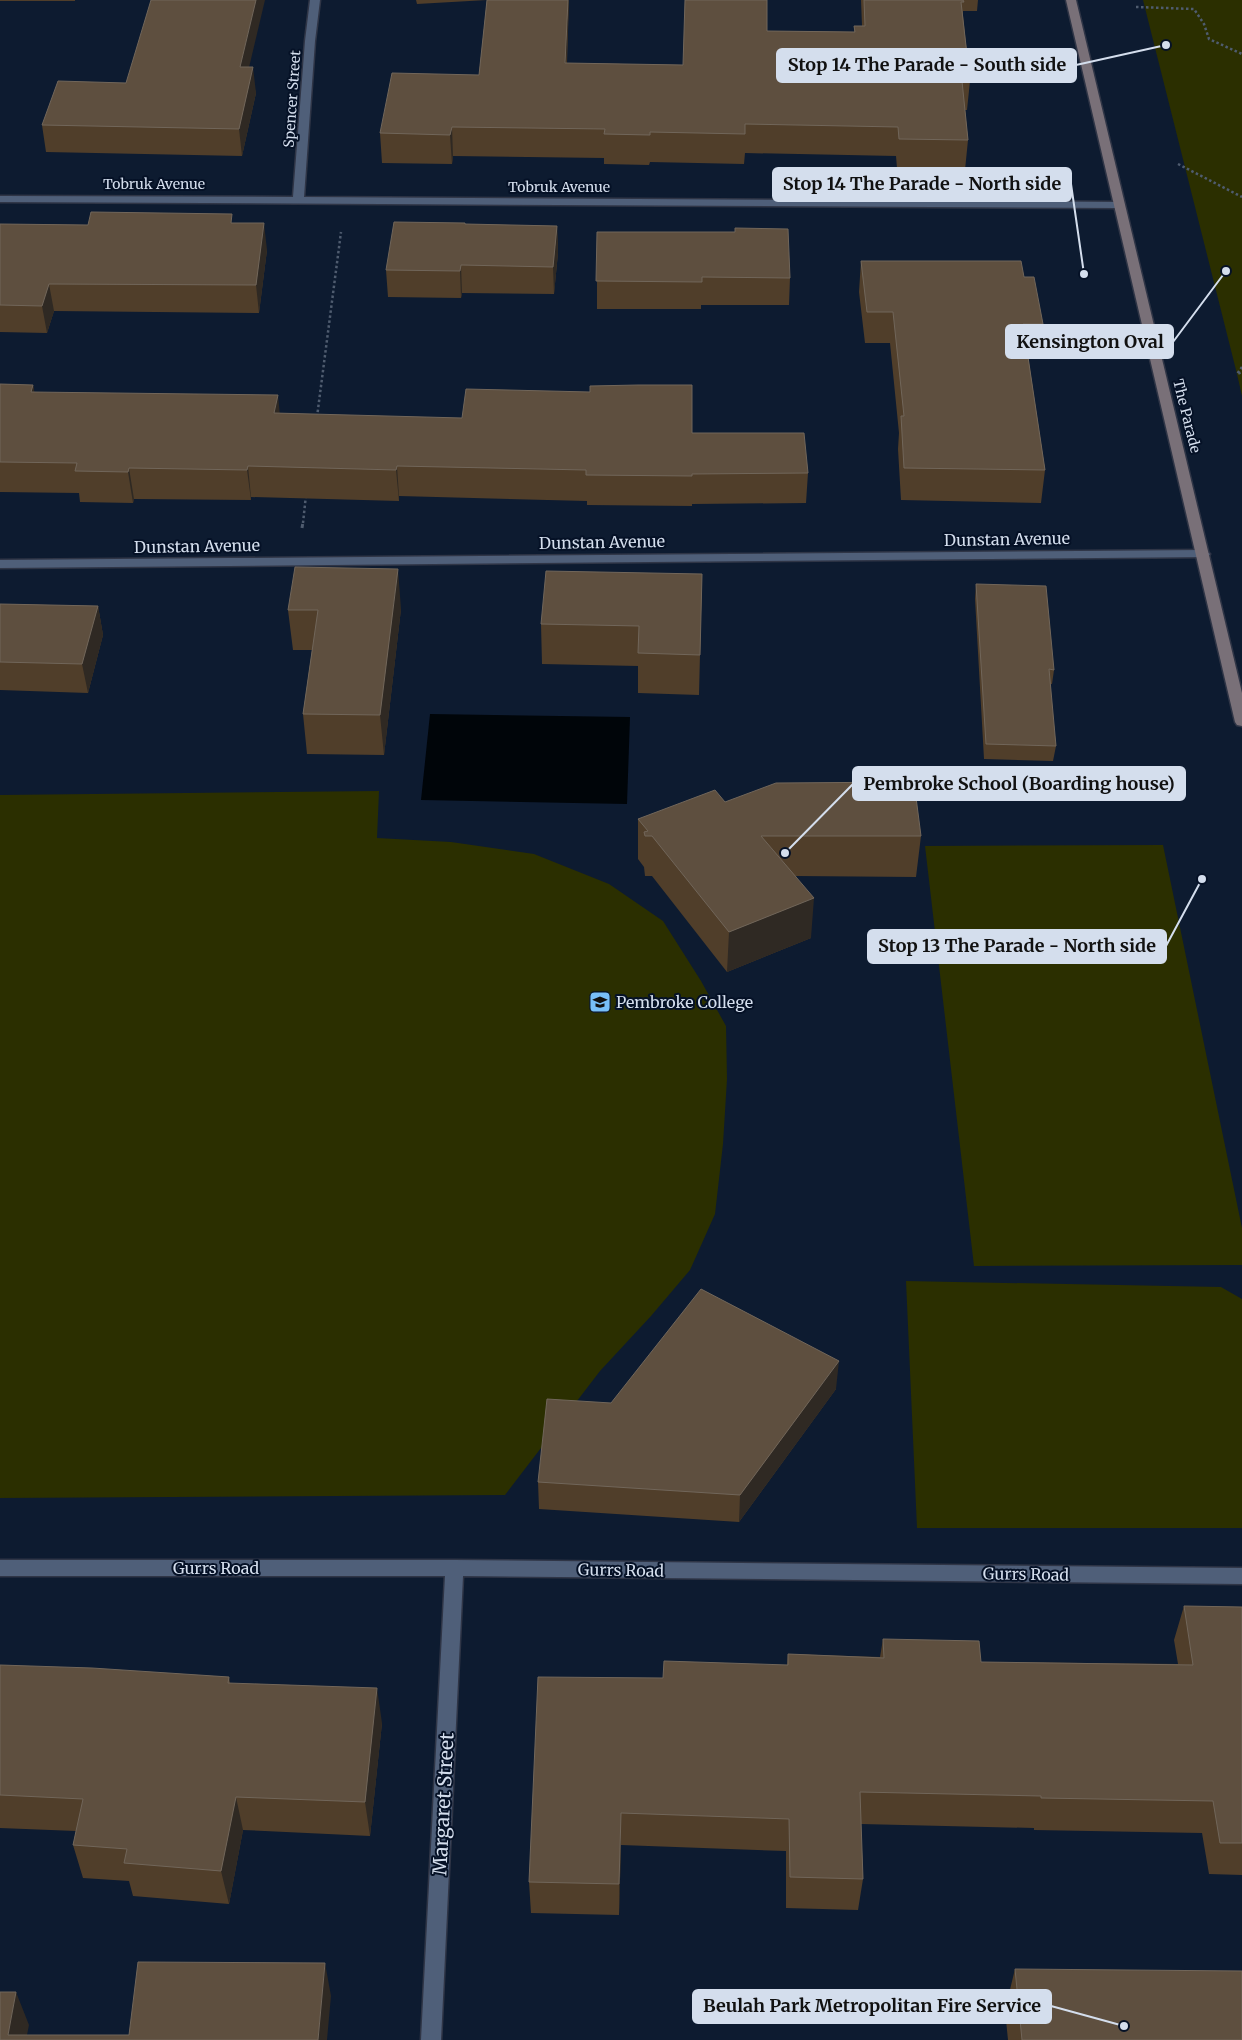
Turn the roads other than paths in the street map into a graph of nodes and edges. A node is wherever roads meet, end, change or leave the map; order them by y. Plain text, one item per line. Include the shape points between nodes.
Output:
1 (315, 0) edge
2 (1072, 0) edge
3 (0, 199) edge
4 (298, 200) junction
5 (1118, 205) junction
6 (1204, 554) junction
7 (0, 564) edge
8 (1242, 722) edge
9 (0, 1568) edge
10 (454, 1568) junction
11 (1242, 1576) edge
12 (431, 2040) edge

1 - 4 street, Spencer Street
2 - 5 main road, The Parade
3 - 4 street, Tobruk Avenue
4 - 5 street, Tobruk Avenue
5 - 6 main road, The Parade
6 - 7 street, Dunstan Avenue
6 - 8 main road, The Parade
9 - 10 street, Gurrs Road
10 - 11 street, Gurrs Road
10 - 12 street, Margaret Street

